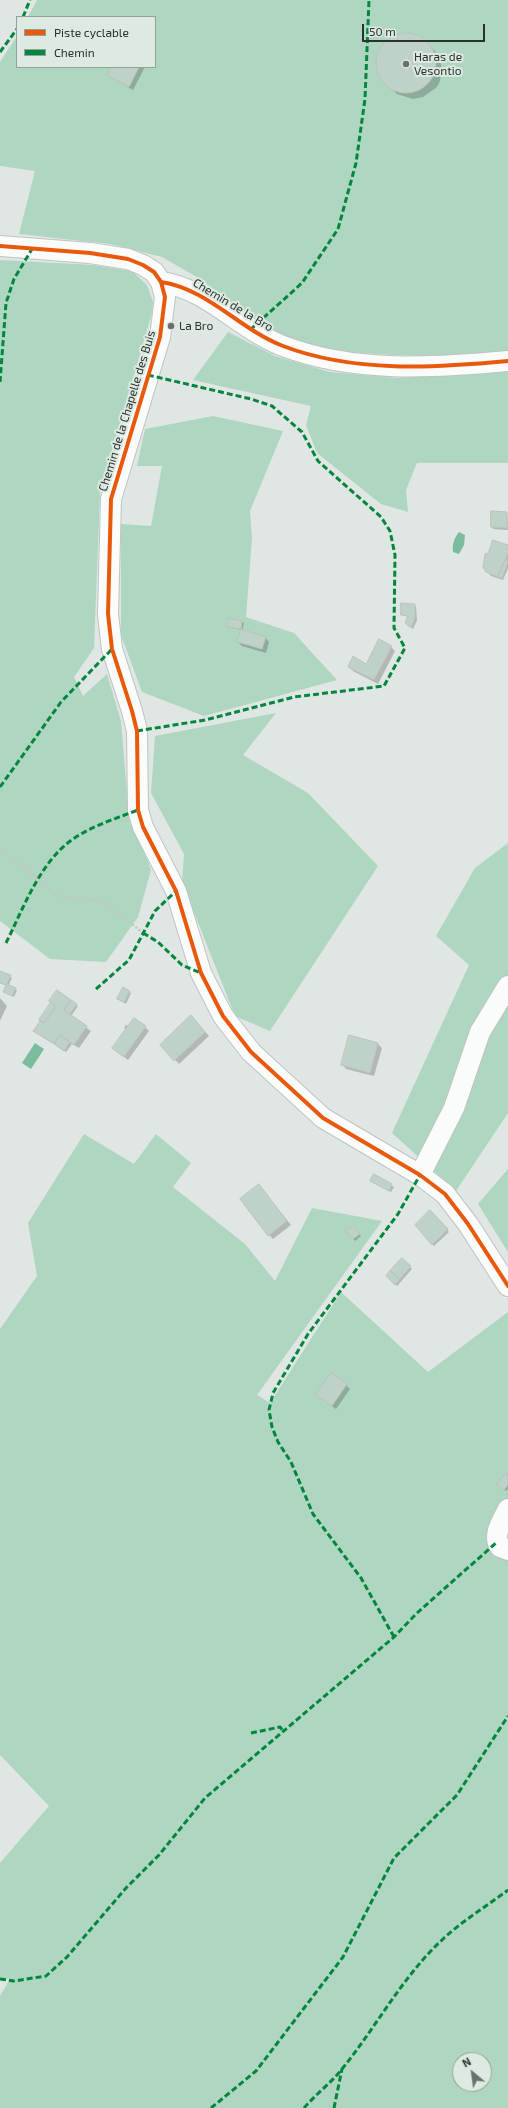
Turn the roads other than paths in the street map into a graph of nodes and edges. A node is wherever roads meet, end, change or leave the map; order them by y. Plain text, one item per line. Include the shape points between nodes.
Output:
1 (0, 246) edge
2 (161, 282) junction
3 (508, 361) edge
4 (508, 986) edge
5 (420, 1175) junction
6 (508, 1286) edge
7 (508, 1509) edge
8 (508, 1550) edge

1 - 2 street via 90,252 128,259 154,272
2 - 3 street, Chemin de la Bro via 178,284 196,292 250,330 283,346 332,359 395,366 471,365
2 - 5 street, Chemin de la Chapelle des Buis via 165,297 160,337 111,499 108,614 112,649 137,731 138,810 143,827 176,891 201,973 223,1016 251,1052 323,1118
4 - 5 street via 480,1032 454,1108
5 - 6 street, Chemin de la Chapelle des Buis via 445,1194 468,1224
7 - 8 street via 497,1532 500,1548

